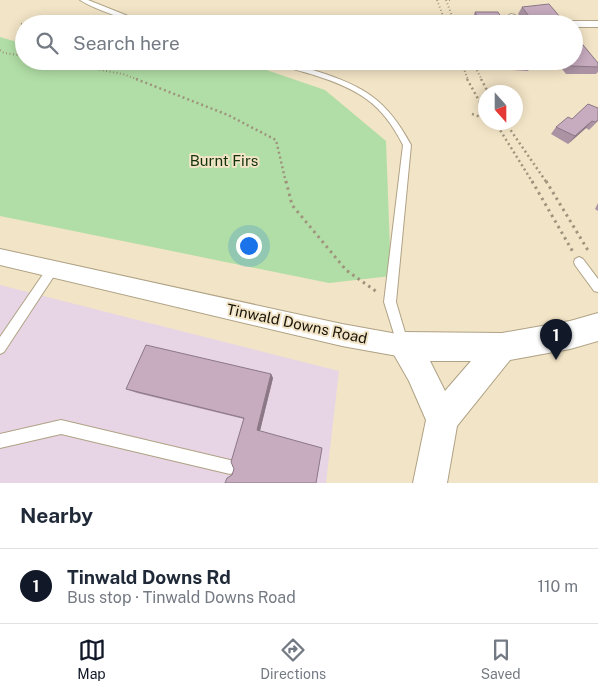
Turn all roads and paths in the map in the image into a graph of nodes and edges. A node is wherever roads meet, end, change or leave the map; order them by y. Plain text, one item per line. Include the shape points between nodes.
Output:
1 (83, 0) edge
2 (438, 0) edge
3 (448, 0) edge
4 (121, 15) edge
5 (443, 15) edge
6 (452, 15) edge
7 (583, 24) edge
8 (598, 24) edge
9 (0, 50) edge
10 (15, 55) edge
11 (101, 70) edge
12 (304, 70) edge
13 (464, 70) edge
14 (477, 70) edge
15 (484, 85) edge
16 (478, 99) edge
17 (472, 114) dead end
18 (478, 116) edge
19 (501, 130) edge
20 (511, 130) edge
21 (0, 257) edge
22 (593, 259) dead end
23 (578, 262) joint
24 (52, 270) junction
25 (598, 288) edge
26 (390, 302) junction
27 (598, 327) edge
28 (403, 346) junction
29 (502, 347) junction
30 (0, 348) edge
31 (442, 418) junction
32 (0, 441) edge
33 (230, 467) edge
34 (430, 483) edge

1 - 4 lane
2 - 5 path
3 - 6 path
7 - 8 street
9 - 10 path
11 - 26 path via 123,74 228,115 276,140 292,205 346,270
12 - 26 lane via 361,91 383,107 399,126 407,145
13 - 16 path
14 - 15 path
17 - 18 path
19 - 23 path
20 - 22 path via 556,196
21 - 24 street, Tinwald Downs Road
23 - 25 lane
24 - 28 street, Tinwald Downs Road
24 - 30 lane
26 - 28 lane
27 - 29 street, Tinwald Downs Road
28 - 29 street, Tinwald Downs Road
28 - 31 street
29 - 31 street
31 - 34 street
32 - 33 lane via 61,427

